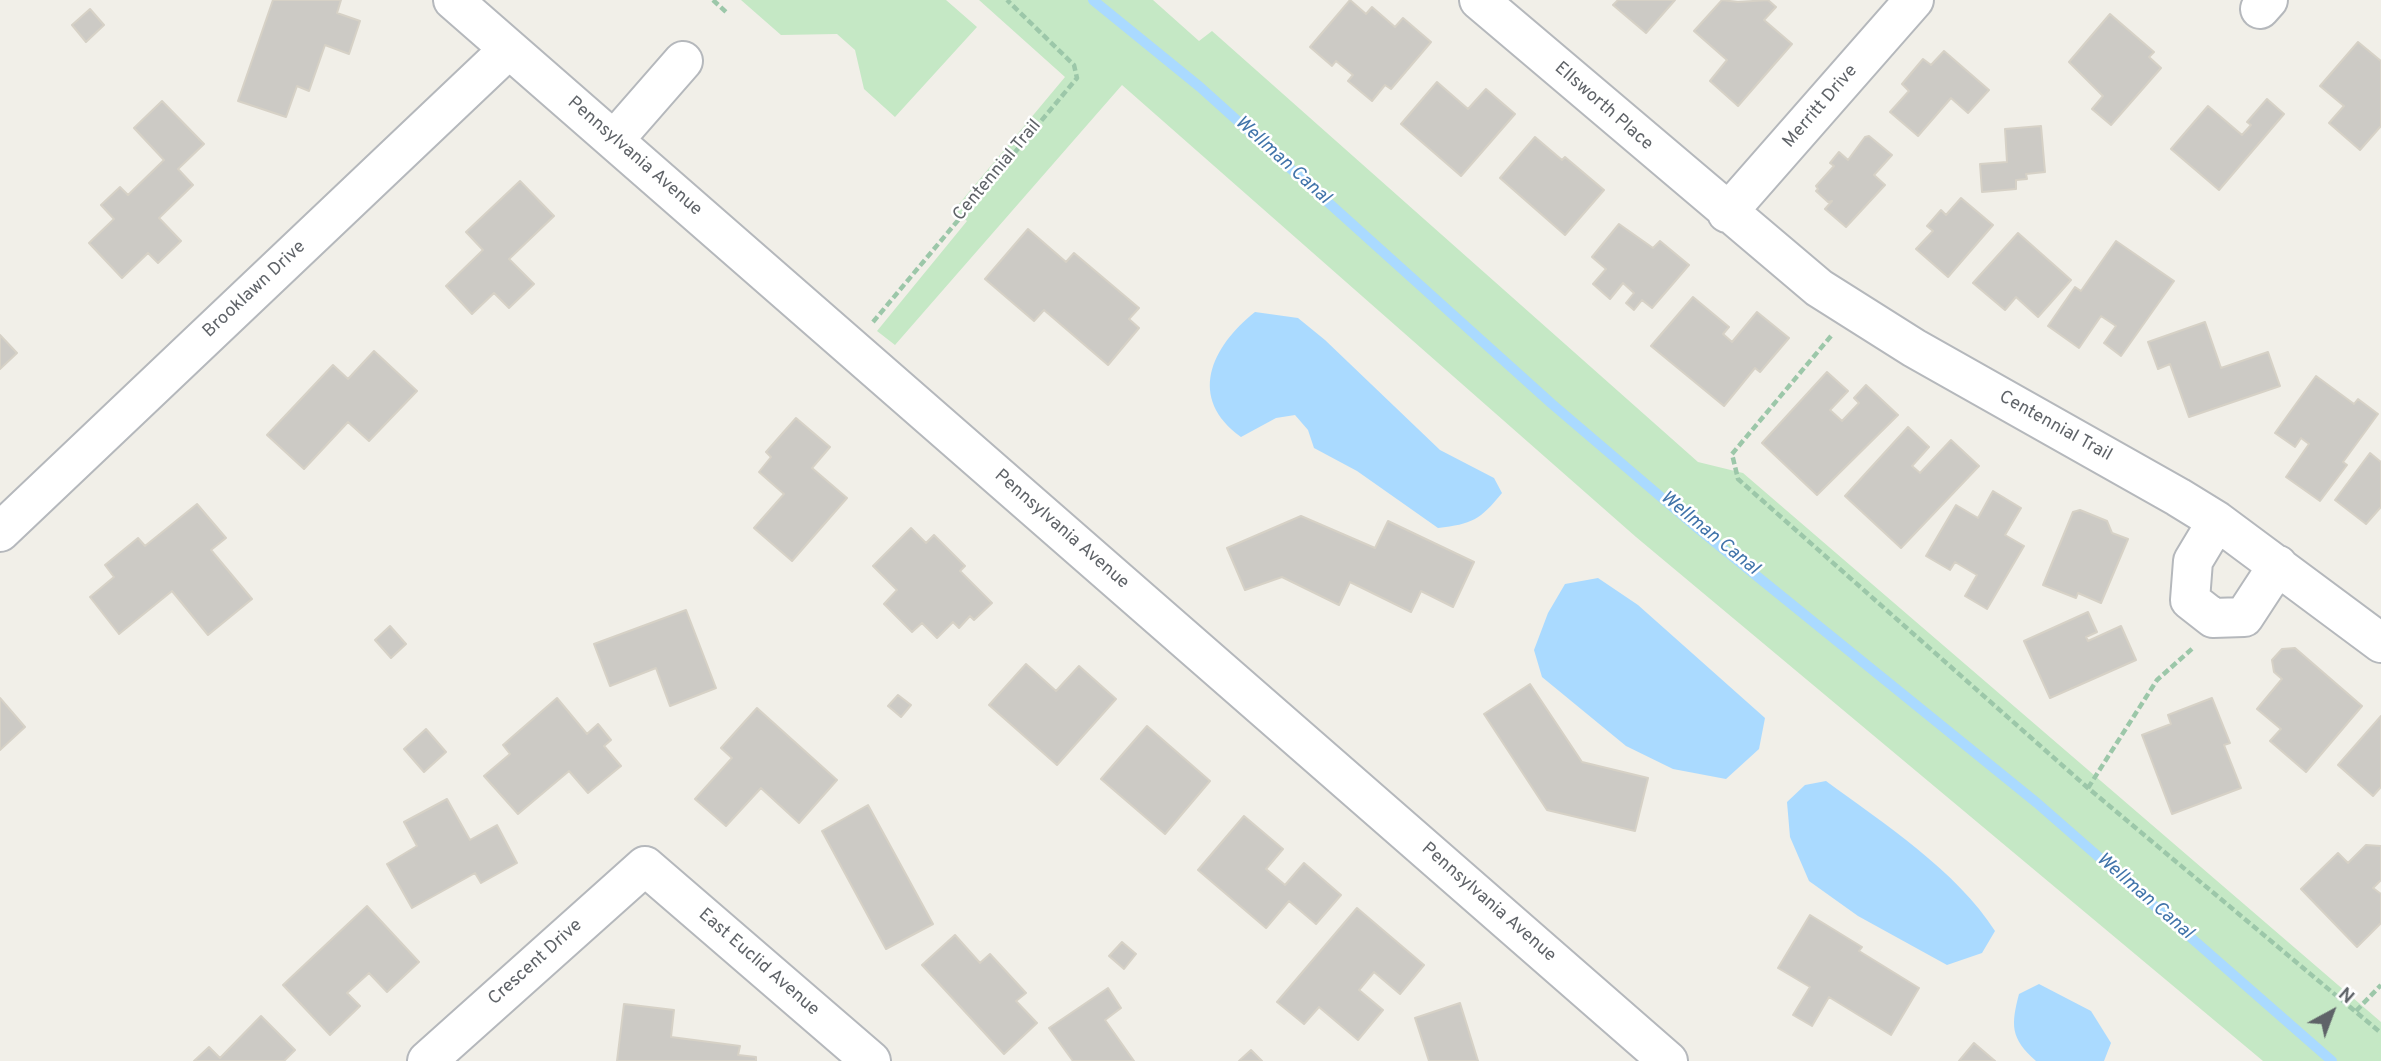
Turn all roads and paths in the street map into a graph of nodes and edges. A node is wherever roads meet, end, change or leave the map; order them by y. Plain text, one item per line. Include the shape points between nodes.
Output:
1 (453, 0) edge
2 (713, 0) edge
3 (1007, 0) edge
4 (1479, 0) edge
5 (1914, 0) edge
6 (726, 12) dead end
7 (509, 49) junction
8 (683, 61) dead end
9 (614, 140) junction
10 (1727, 213) junction
11 (1853, 310) junction
12 (852, 347) junction
13 (2217, 521) junction
14 (0, 532) edge
15 (2278, 565) junction
16 (2213, 618) junction
17 (2381, 643) edge
18 (2088, 788) junction
19 (645, 866) joint
20 (2381, 985) edge
21 (2356, 1011) junction
22 (2381, 1032) edge
23 (427, 1061) edge
24 (871, 1061) edge
25 (1668, 1061) edge

1 - 7 street, Pennsylvania Avenue
2 - 6 path
3 - 12 path, Centennial Trail via 1074,65 1077,78
4 - 10 street, Ellsworth Place
5 - 10 street, Merritt Drive
7 - 9 street, Pennsylvania Avenue
7 - 14 street, Brooklawn Drive
8 - 9 street
9 - 12 street, Pennsylvania Avenue
10 - 11 street, Centennial Trail
11 - 13 street, Centennial Trail
11 - 18 path via 1732,454 1738,479
12 - 25 street, Pennsylvania Avenue
13 - 15 street, Centennial Trail
13 - 16 street via 2193,561 2190,600
15 - 16 street via 2244,617
15 - 17 street, Centennial Trail
16 - 18 path via 2209,634 2157,680
18 - 21 path
19 - 23 street, Crescent Drive
19 - 24 street, East Euclid Avenue
20 - 21 path
21 - 22 path

